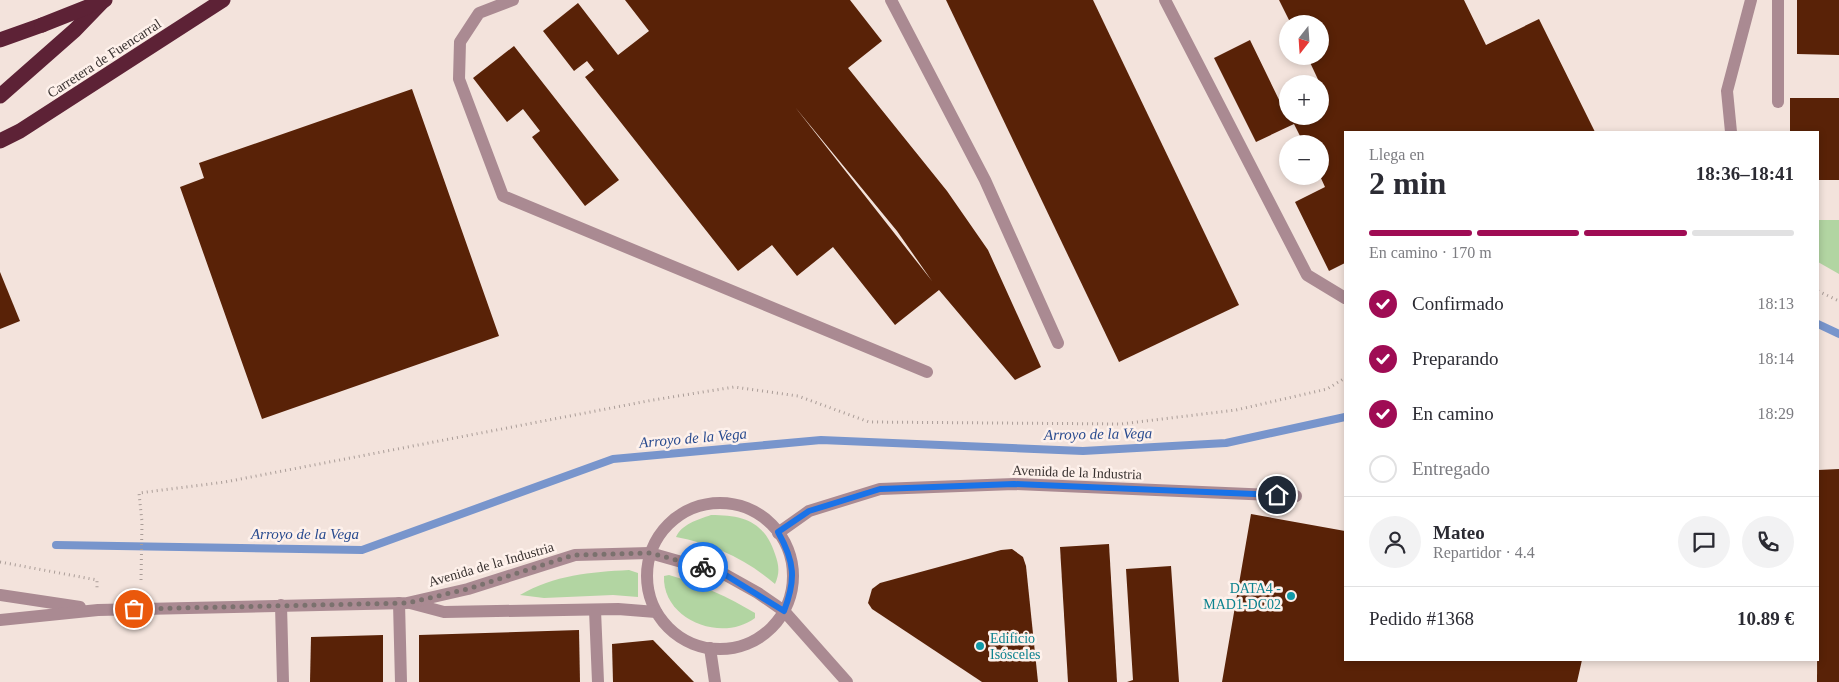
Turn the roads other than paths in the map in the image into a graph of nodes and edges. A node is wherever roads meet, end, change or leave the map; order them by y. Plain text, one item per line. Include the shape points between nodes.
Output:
1 (104, 0) edge
2 (223, 0) edge
3 (513, 0) edge
4 (891, 0) edge
5 (1165, 0) edge
6 (1751, 0) edge
7 (1778, 0) edge
8 (0, 40) edge
9 (0, 96) edge
10 (1778, 102) dead end
11 (1731, 131) edge
12 (0, 141) edge
13 (1344, 297) edge
14 (1058, 343) dead end
15 (927, 372) dead end
16 (1296, 496) dead end
17 (778, 532) junction
18 (650, 553) junction
19 (0, 595) edge
20 (403, 603) junction
21 (281, 605) junction
22 (98, 610) junction
23 (595, 610) junction
24 (784, 611) junction
25 (656, 612) junction
26 (0, 620) edge
27 (710, 648) junction
28 (284, 682) edge
29 (400, 682) edge
30 (598, 682) edge
31 (715, 682) edge
32 (848, 682) edge

1 - 8 highway, bridge
1 - 9 highway
2 - 12 highway, Carretera de Fuencarral
3 - 15 street via 479,13 460,42 459,79 503,196
4 - 14 street via 985,180
5 - 13 street via 1307,276
6 - 11 street via 1727,91
7 - 10 street
16 - 17 street, Avenida de la Industria via 1014,484 880,489 809,511
17 - 18 street via 762,516 742,506 720,503 697,506 677,517 661,532
17 - 24 street via 788,550 793,571 792,592
18 - 20 street, Avenida de la Industria via 574,555 468,589
18 - 24 street, Avenida de la Industria via 724,574
18 - 25 street via 646,573 648,593
19 - 22 street, Avenida de la Industria
20 - 21 street, Avenida de la Industria
20 - 23 street via 444,612
20 - 29 street
21 - 22 street, Avenida de la Industria
21 - 28 street
22 - 26 street, Avenida de la Industria
23 - 25 street
23 - 30 street
24 - 27 street via 771,628 752,641 732,648
24 - 32 street, Avenida de la Industria
25 - 27 street via 682,638
27 - 31 street

